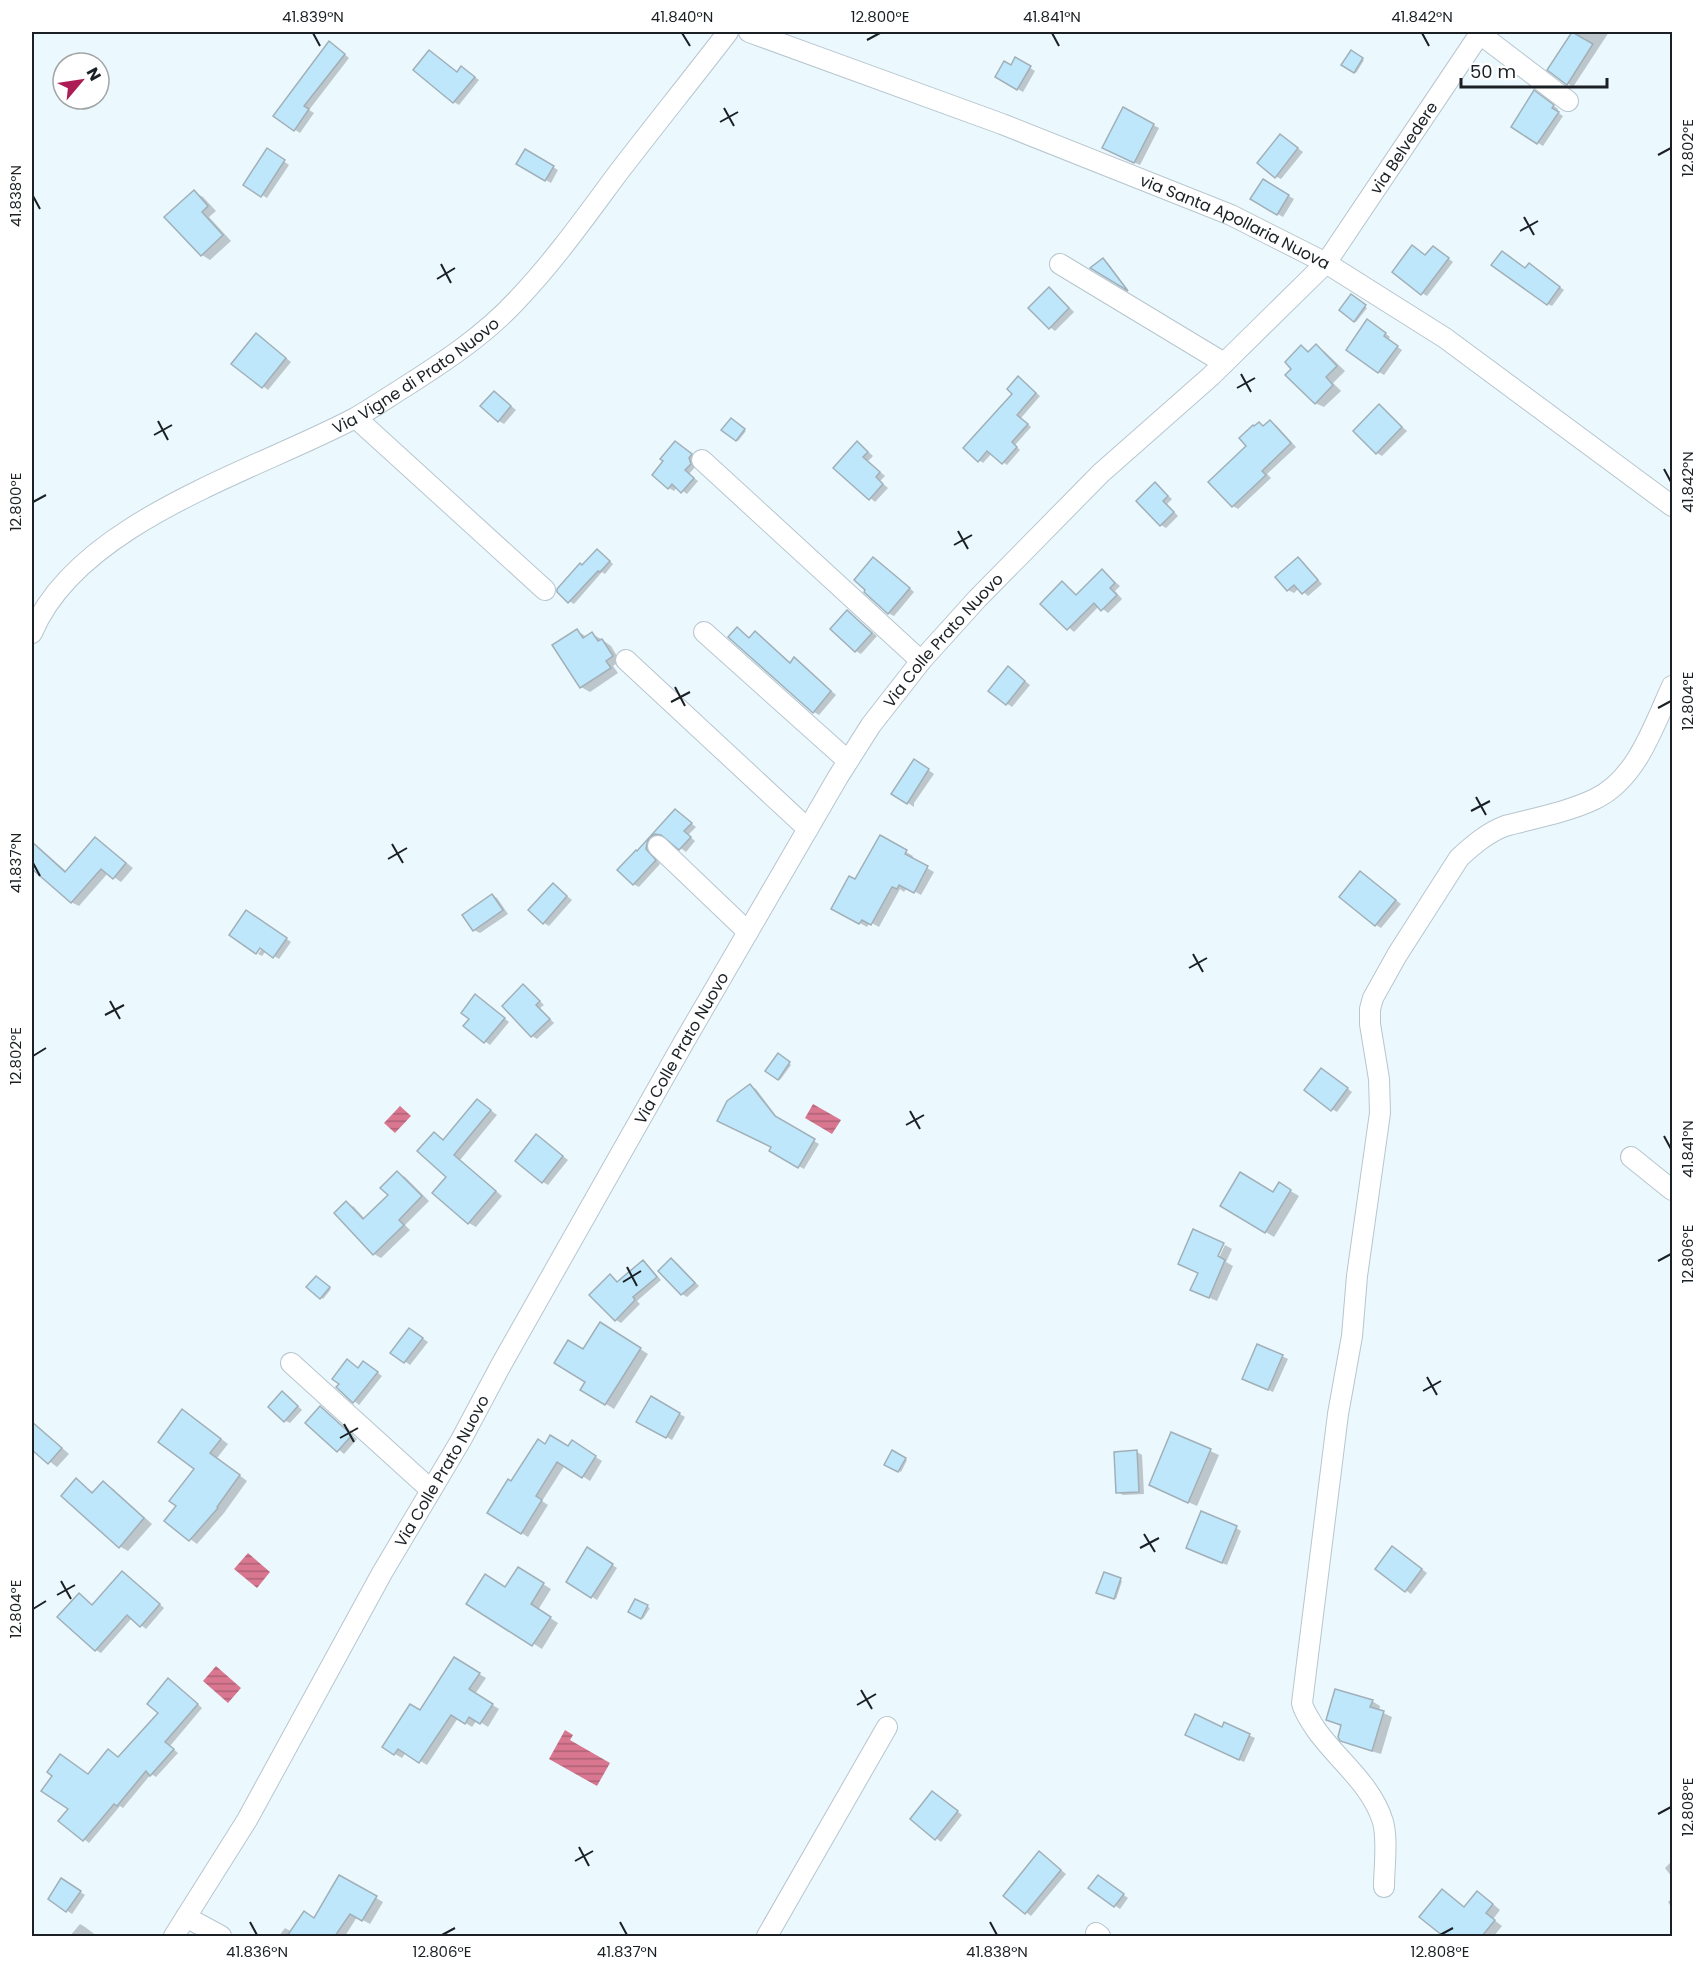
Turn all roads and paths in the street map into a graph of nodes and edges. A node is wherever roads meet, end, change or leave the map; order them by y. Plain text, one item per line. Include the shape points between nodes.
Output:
1 (728, 32) edge
2 (749, 32) edge
3 (1480, 33) edge
4 (1568, 101) dead end
5 (1326, 263) junction
6 (1060, 264) dead end
7 (1224, 363) junction
8 (356, 418) junction
9 (702, 460) dead end
10 (1672, 506) edge
11 (545, 590) dead end
12 (704, 632) dead end
13 (32, 633) edge
14 (626, 660) dead end
15 (921, 661) junction
16 (1672, 686) edge
17 (848, 761) junction
18 (808, 829) junction
19 (658, 846) dead end
20 (748, 932) junction
21 (1631, 1157) dead end
22 (1672, 1190) edge
23 (291, 1363) dead end
24 (431, 1490) junction
25 (887, 1727) dead end
26 (1384, 1887) dead end
27 (186, 1917) junction
28 (174, 1936) edge
29 (221, 1936) edge
30 (767, 1936) edge

1 - 8 street, Via Vigne di Prato Nuovo via 518,300 442,363
2 - 5 street, via Santa Apollaria Nuova via 1002,124 1231,215
3 - 4 street
3 - 5 street, via Belvedere
5 - 7 street, Via Colle Prato Nuovo
5 - 10 street, via Santa Apollaria Nuova via 1446,338
6 - 7 street
7 - 15 street, Via Colle Prato Nuovo via 1101,472
8 - 11 street
8 - 13 street, Via Vigne di Prato Nuovo via 131,527 70,574 44,608
9 - 15 street
12 - 17 street
14 - 18 street
15 - 17 street, Via Colle Prato Nuovo
16 - 26 street via 1636,760 1607,792 1494,831 1459,858 1397,955 1370,1009 1380,1113 1302,1703 1323,1739 1362,1784 1379,1813 1384,1830
17 - 18 street, Via Colle Prato Nuovo
18 - 20 street, Via Colle Prato Nuovo
19 - 20 street
20 - 24 street, Via Colle Prato Nuovo
21 - 22 street
23 - 24 street
24 - 27 street, Via Colle Prato Nuovo via 248,1820
25 - 30 street
27 - 28 street, Via Colle Prato Nuovo
27 - 29 street

